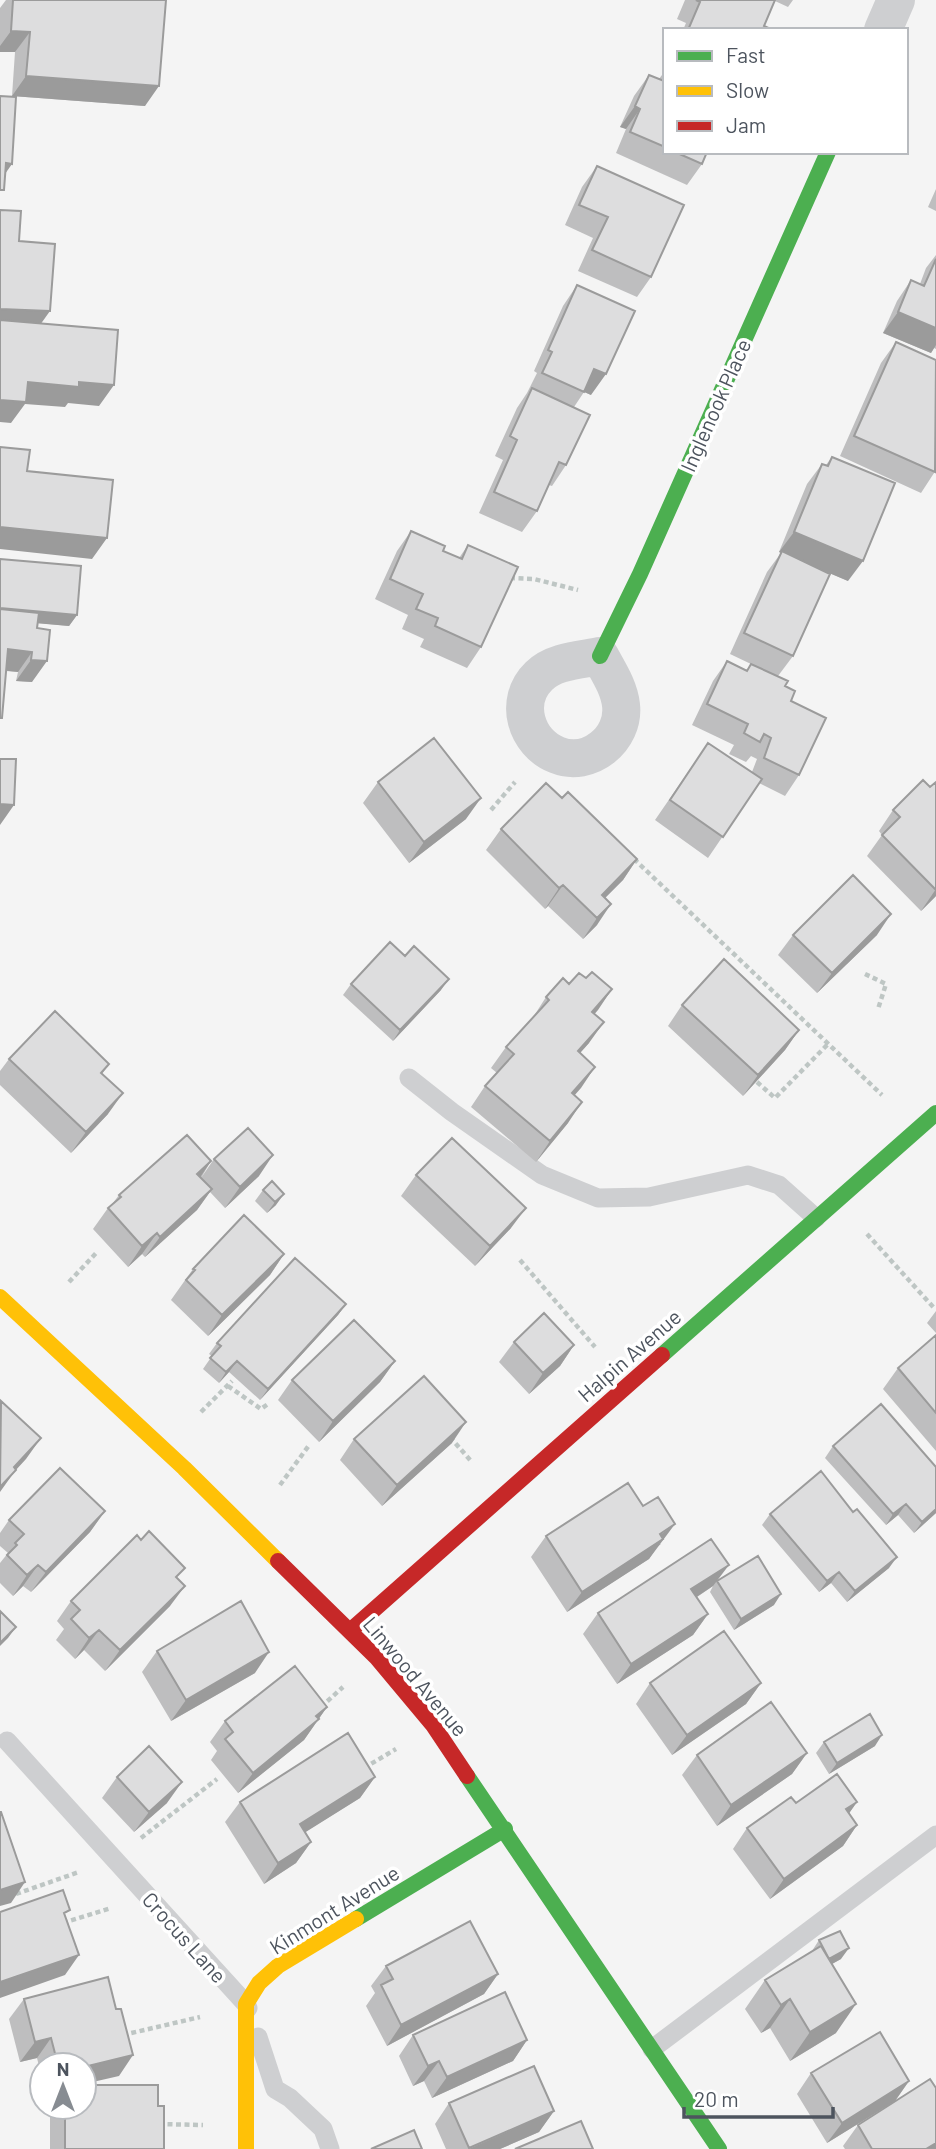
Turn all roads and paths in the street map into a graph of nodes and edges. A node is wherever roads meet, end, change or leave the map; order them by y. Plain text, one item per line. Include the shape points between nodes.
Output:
1 (896, 0) edge
2 (884, 28) edge
3 (827, 154) edge
4 (502, 577) edge
5 (578, 590) dead end
6 (600, 656) dead end
7 (522, 774) dead end
8 (491, 810) dead end
9 (626, 851) edge
10 (865, 974) dead end
11 (878, 1009) dead end
12 (828, 1044) junction
13 (410, 1078) dead end
14 (757, 1082) edge
15 (882, 1095) dead end
16 (936, 1113) edge
17 (816, 1218) junction
18 (866, 1233) dead end
19 (97, 1251) dead end
20 (520, 1260) dead end
21 (69, 1282) dead end
22 (0, 1297) edge
23 (935, 1309) edge
24 (595, 1348) dead end
25 (268, 1404) edge
26 (201, 1412) dead end
27 (448, 1435) edge
28 (310, 1444) dead end
29 (471, 1461) dead end
30 (280, 1485) dead end
31 (351, 1630) junction
32 (433, 1725) junction
33 (7, 1741) dead end
34 (358, 1772) edge
35 (217, 1779) dead end
36 (144, 1826) edge
37 (505, 1829) junction
38 (150, 1831) junction
39 (936, 1835) edge
40 (115, 1860) junction
41 (16, 1894) edge
42 (149, 1897) junction
43 (62, 1923) edge
44 (246, 2004) junction
45 (213, 2014) dead end
46 (122, 2035) edge
47 (652, 2049) junction
48 (246, 2149) edge
49 (330, 2149) edge
50 (719, 2149) edge

1 - 2 street
3 - 6 street, Inglenook Place
4 - 5 path
7 - 8 path
9 - 12 path
10 - 11 path via 886,984
12 - 14 path via 775,1098
12 - 15 path
13 - 17 lane via 542,1175 598,1198 649,1197 748,1175 779,1185
16 - 17 street, Halpin Avenue
17 - 31 street, Halpin Avenue
18 - 23 path
19 - 21 path
20 - 24 path
22 - 31 street, Linwood Avenue
25 - 26 path via 261,1409 230,1383
27 - 29 path
28 - 30 path
31 - 32 street, Linwood Avenue
32 - 34 path
32 - 37 street, Linwood Avenue
33 - 40 lane, Crocus Lane
35 - 38 path
36 - 38 path
37 - 44 street, Kinmont Avenue via 278,1966 259,1983
37 - 47 street, Linwood Avenue
38 - 40 path
39 - 47 lane
40 - 41 path
40 - 42 lane, Crocus Lane
42 - 43 path
42 - 44 lane, Crocus Lane
44 - 48 street
44 - 49 lane, Crocus Lane via 275,2089 323,2129
45 - 46 path
47 - 50 street, Linwood Avenue

